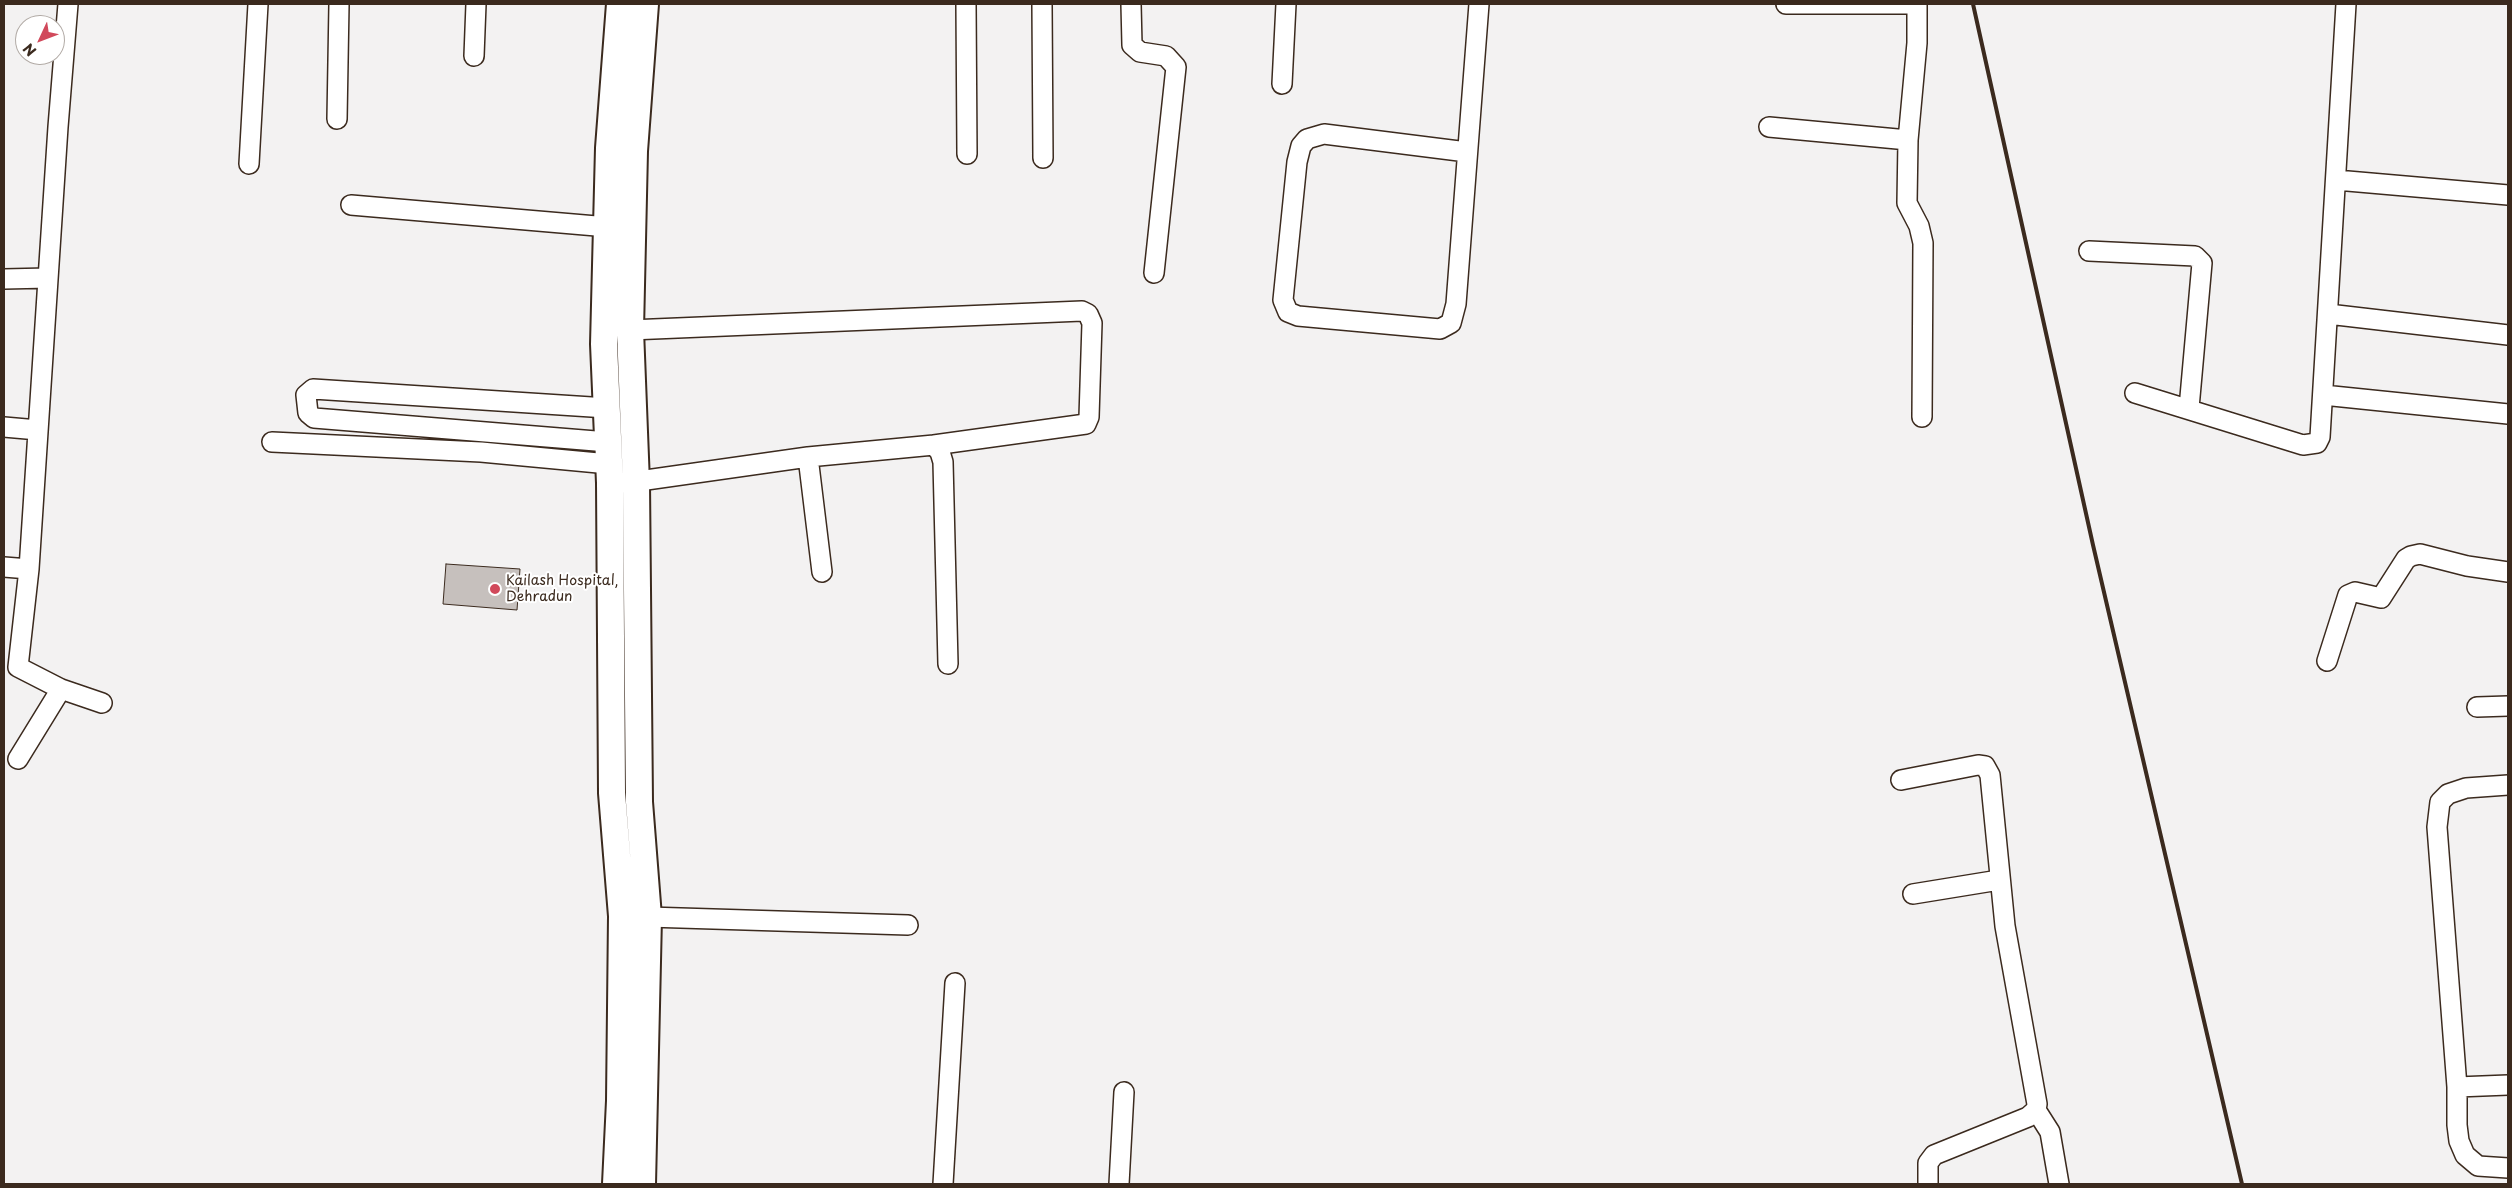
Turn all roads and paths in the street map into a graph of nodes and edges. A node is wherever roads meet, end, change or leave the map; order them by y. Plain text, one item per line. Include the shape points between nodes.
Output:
1 (68, 4) edge
2 (258, 4) edge
3 (339, 4) edge
4 (476, 4) edge
5 (620, 4) edge
6 (645, 4) edge
7 (966, 4) edge
8 (1042, 4) edge
9 (1131, 4) edge
10 (1286, 4) edge
11 (1479, 4) edge
12 (1786, 4) edge
13 (1917, 4) edge
14 (2346, 4) edge
15 (474, 56) dead end
16 (1282, 84) dead end
17 (337, 119) dead end
18 (1769, 128) dead end
19 (1908, 140) junction
20 (1467, 152) junction
21 (967, 154) dead end
22 (1043, 158) dead end
23 (249, 164) dead end
24 (2336, 180) junction
25 (2508, 195) edge
26 (351, 205) dead end
27 (608, 228) junction
28 (2089, 251) dead end
29 (1154, 273) dead end
30 (48, 278) junction
31 (4, 279) edge
32 (2328, 314) junction
33 (630, 330) junction
34 (2508, 335) edge
35 (2135, 393) dead end
36 (2323, 395) junction
37 (607, 408) junction
38 (2189, 408) junction
39 (2508, 414) edge
40 (1922, 417) dead end
41 (4, 427) edge
42 (38, 430) junction
43 (272, 442) dead end
44 (934, 445) junction
45 (808, 457) junction
46 (609, 463) junction
47 (636, 483) junction
48 (4, 567) edge
49 (29, 569) junction
50 (822, 572) dead end
51 (2508, 572) edge
52 (2327, 661) dead end
53 (948, 664) dead end
54 (61, 689) junction
55 (102, 703) dead end
56 (2508, 706) edge
57 (2477, 707) dead end
58 (18, 759) dead end
59 (1901, 780) dead end
60 (2508, 785) edge
61 (1999, 880) junction
62 (1913, 894) dead end
63 (648, 916) junction
64 (908, 925) dead end
65 (955, 983) dead end
66 (2508, 1085) edge
67 (2457, 1087) junction
68 (1124, 1092) dead end
69 (2036, 1110) junction
70 (2508, 1168) edge
71 (616, 1184) edge
72 (642, 1184) edge
73 (943, 1184) edge
74 (1119, 1184) edge
75 (1928, 1184) edge
76 (2059, 1184) edge

1 - 30 street
2 - 23 street
3 - 17 street
4 - 15 street
5 - 27 highway
6 - 33 highway via 634,151
7 - 21 street
8 - 22 street
9 - 29 street via 1130,40 1134,48 1166,56 1176,67
10 - 16 street
11 - 20 street
12 - 13 street
13 - 19 street via 1917,43
14 - 24 street
18 - 19 street
19 - 40 street via 1907,203 1919,226 1923,243
20 - 20 street via 1456,304 1451,323 1440,329 1298,316 1288,312 1283,300 1298,153 1307,139 1324,134
24 - 25 street
24 - 32 street
26 - 27 street
27 - 37 highway via 604,344
28 - 38 street via 2195,256 2202,263
30 - 31 street
30 - 42 street
32 - 34 street
32 - 36 street
33 - 44 street via 1082,311 1088,314 1092,323 1089,418 1086,424
33 - 47 highway
35 - 38 street
36 - 38 street via 2320,437 2312,445 2303,445
36 - 39 street
37 - 46 highway
37 - 46 street via 312,389 306,395 308,413 314,418
41 - 42 street
42 - 49 street
43 - 46 street via 480,452
44 - 45 street
44 - 53 street via 943,462
45 - 47 street
45 - 50 street
46 - 47 street
46 - 71 highway via 612,793 622,916
47 - 63 highway via 639,802
48 - 49 street
49 - 54 street via 18,667
51 - 52 street via 2420,554 2410,556 2380,598 2355,592 2348,595
54 - 55 street
54 - 58 street
56 - 57 street
59 - 61 street via 1985,766 1990,775
60 - 67 street via 2456,791 2440,802 2438,811
61 - 62 street
61 - 69 street via 2038,1104
63 - 64 street
63 - 72 highway
65 - 73 street
66 - 67 street
67 - 70 street via 2457,1125 2465,1155 2478,1166
68 - 74 street
69 - 75 street via 2028,1117 1934,1155 1928,1162
69 - 76 street via 2050,1132

